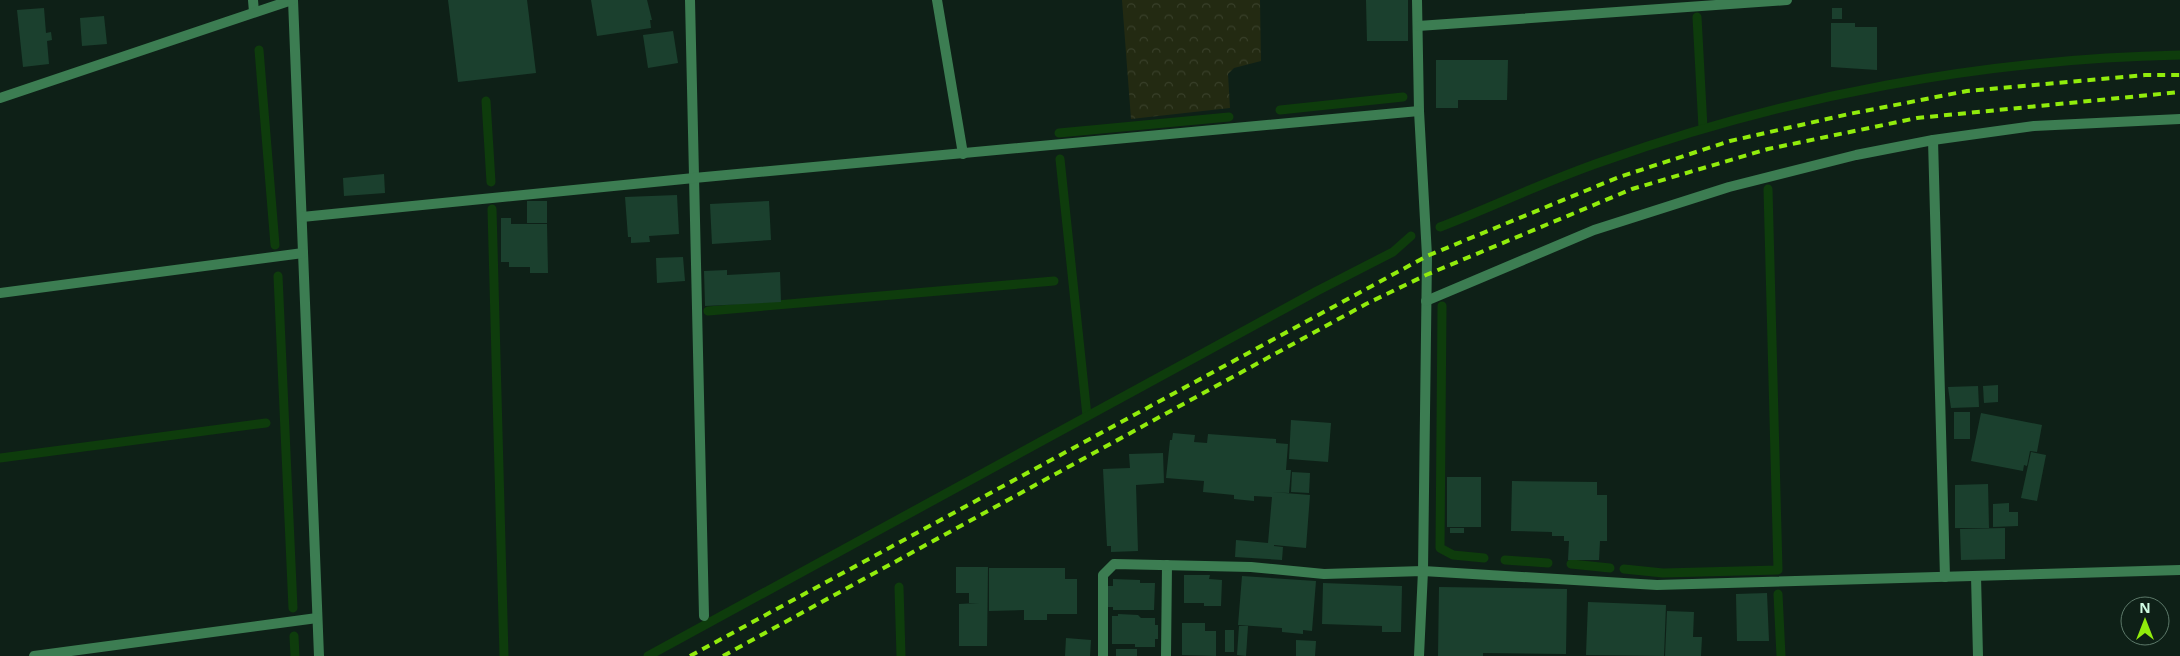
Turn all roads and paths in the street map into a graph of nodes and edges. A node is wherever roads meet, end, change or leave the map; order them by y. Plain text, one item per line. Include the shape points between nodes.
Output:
1 (253, 0) edge
2 (293, 0) edge
3 (690, 0) edge
4 (937, 0) edge
5 (1417, 0) edge
6 (1787, 0) edge
7 (1655, 5) edge
8 (254, 12) junction
9 (1418, 26) junction
10 (0, 98) edge
11 (1419, 111) junction
12 (2180, 118) edge
13 (1934, 140) junction
14 (963, 154) junction
15 (694, 178) junction
16 (302, 217) junction
17 (303, 253) junction
18 (0, 293) edge
19 (1426, 301) junction
20 (1167, 565) junction
21 (2180, 570) edge
22 (1423, 571) junction
23 (1976, 576) junction
24 (1945, 577) junction
25 (704, 616) dead end
26 (317, 618) junction
27 (34, 656) edge
28 (319, 656) edge
29 (1103, 656) edge
30 (1166, 656) edge
31 (1419, 656) edge
32 (1978, 656) edge

1 - 8 street
2 - 8 street
2 - 16 street
3 - 15 street
4 - 14 street
5 - 9 street
6 - 7 street
7 - 9 street
8 - 10 street
9 - 11 street
11 - 14 street
11 - 19 street
12 - 13 street via 2034,126
13 - 19 street via 1856,155 1738,185 1594,230
13 - 24 street
14 - 15 street
15 - 16 street
15 - 25 street
16 - 17 street
17 - 18 street
17 - 26 street
19 - 22 street
20 - 22 street via 1250,567 1324,574
20 - 29 street via 1114,564 1103,576
20 - 30 street
21 - 23 street
22 - 24 street via 1657,585
22 - 31 street
23 - 24 street
23 - 32 street
26 - 27 street
26 - 28 street

